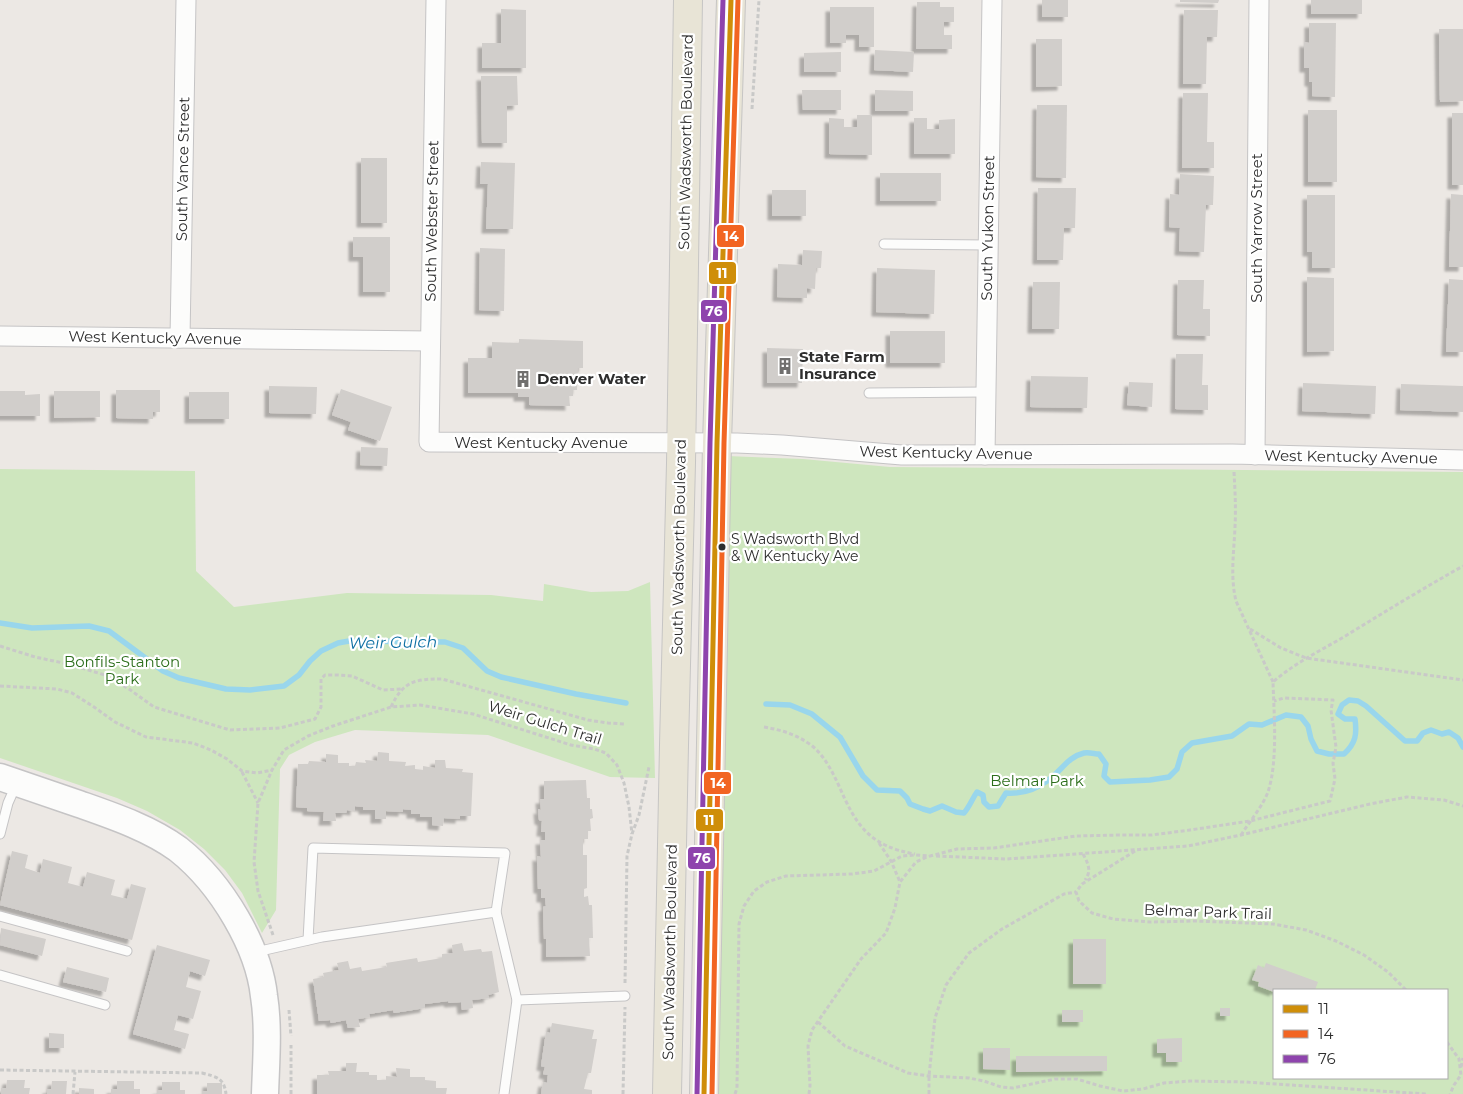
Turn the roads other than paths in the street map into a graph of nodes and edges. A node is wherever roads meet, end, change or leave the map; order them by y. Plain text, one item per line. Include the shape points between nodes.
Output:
1 (186, 0) edge
2 (436, 0) edge
3 (688, 0) edge
4 (731, 0) edge
5 (992, 0) edge
6 (1259, 0) edge
7 (884, 244) dead end
8 (988, 245) junction
9 (0, 336) edge
10 (180, 338) junction
11 (430, 341) junction
12 (986, 392) junction
13 (869, 393) dead end
14 (429, 442) joint
15 (682, 443) junction
16 (717, 443) junction
17 (985, 455) junction
18 (1255, 455) junction
19 (1463, 460) edge
20 (9, 780) edge
21 (0, 834) edge
22 (496, 912) junction
23 (0, 916) edge
24 (308, 940) junction
25 (127, 952) dead end
26 (253, 952) junction
27 (0, 975) edge
28 (625, 996) road end
29 (517, 1000) junction
30 (105, 1005) dead end
31 (265, 1094) edge
32 (504, 1094) edge
33 (667, 1094) edge
34 (704, 1094) edge

1 - 10 street, South Vance Street
2 - 11 street, South Webster Street
3 - 15 main road, South Wadsworth Boulevard
4 - 16 main road
5 - 8 street, South Yukon Street
6 - 18 street, South Yarrow Street
7 - 8 lane
8 - 12 street, South Yukon Street
9 - 10 street, West Kentucky Avenue
10 - 11 street, West Kentucky Avenue
11 - 14 street, South Webster Street
12 - 13 lane
12 - 17 street, South Yukon Street
14 - 15 street, West Kentucky Avenue
15 - 16 street, West Kentucky Avenue
15 - 33 main road, South Wadsworth Boulevard
16 - 17 street, West Kentucky Avenue via 902,454
16 - 34 main road
17 - 18 street, West Kentucky Avenue
18 - 19 street, West Kentucky Avenue
20 - 21 lane via 8,804
20 - 26 street via 98,810 167,842 200,868 212,883 232,911
22 - 24 lane
22 - 24 lane via 505,854 313,848
22 - 29 lane
23 - 25 lane
24 - 26 lane
26 - 31 street via 264,990
27 - 30 lane
28 - 29 lane
29 - 32 lane

